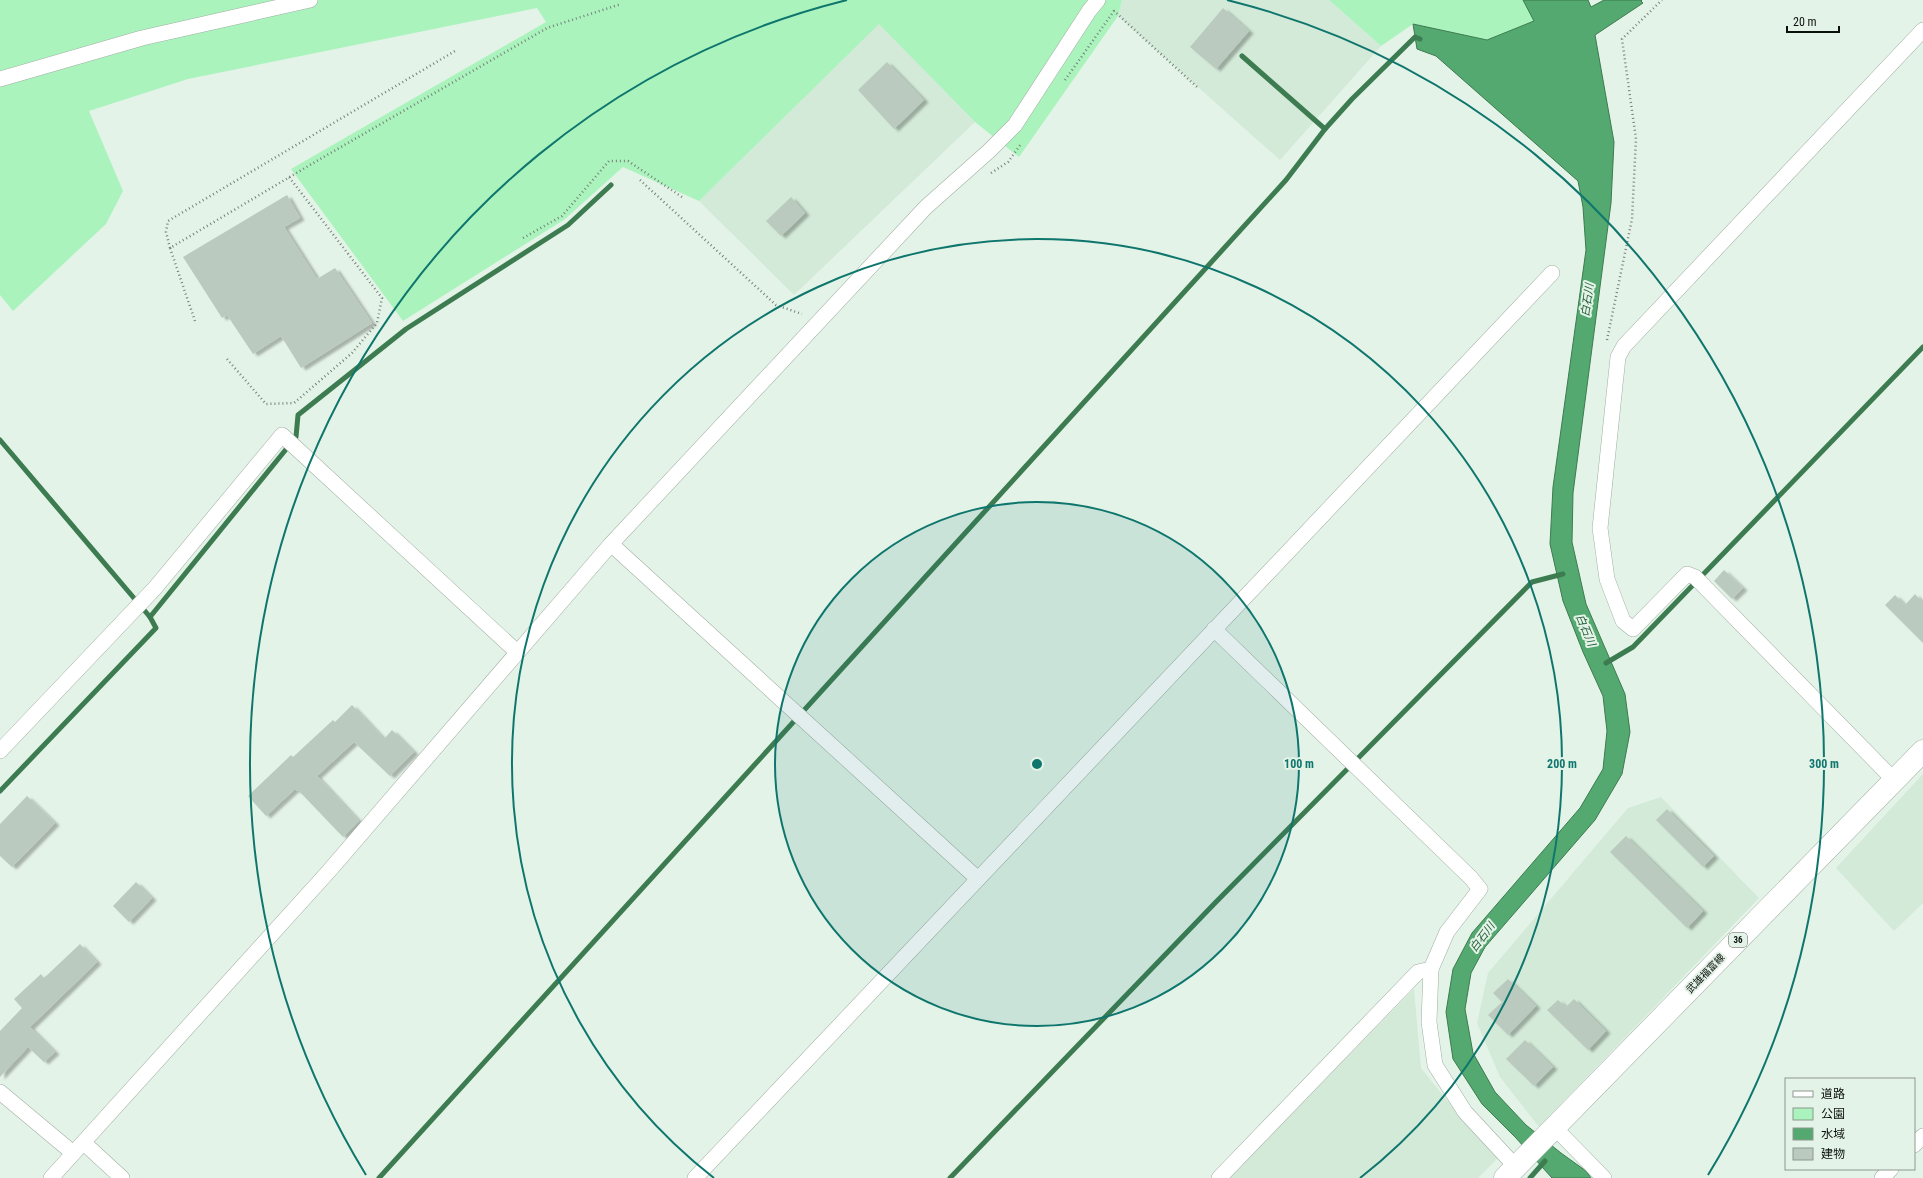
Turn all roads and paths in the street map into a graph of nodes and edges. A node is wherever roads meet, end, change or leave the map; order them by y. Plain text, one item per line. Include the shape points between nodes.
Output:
1 (310, 0) edge
2 (1098, 0) edge
3 (1662, 0) edge
4 (621, 4) dead end
5 (1923, 30) edge
6 (455, 51) dead end
7 (0, 79) edge
8 (1061, 87) dead end
9 (1197, 87) dead end
10 (1021, 144) dead end
11 (967, 171) junction
12 (289, 177) junction
13 (640, 180) dead end
14 (682, 197) dead end
15 (523, 238) dead end
16 (170, 248) junction
17 (1552, 273) dead end
18 (802, 314) dead end
19 (195, 321) dead end
20 (1618, 357) junction
21 (226, 359) dead end
22 (611, 544) junction
23 (1214, 629) junction
24 (517, 652) junction
25 (1923, 751) edge
26 (0, 752) edge
27 (1894, 780) junction
28 (978, 879) junction
29 (1431, 969) junction
30 (0, 1092) edge
31 (1553, 1128) junction
32 (1923, 1136) edge
33 (1915, 1144) edge
34 (78, 1148) junction
35 (1890, 1170) edge
36 (1517, 1173) edge
37 (51, 1178) edge
38 (122, 1178) edge
39 (695, 1178) edge
40 (1219, 1178) edge
41 (1604, 1178) edge
42 (1882, 1178) edge

1 - 7 street via 142,38
2 - 11 street via 1015,125
3 - 20 path via 1622,38 1636,139 1632,219 1606,347
4 - 12 path via 547,28
5 - 20 street via 1624,346
6 - 16 path via 168,221 166,232
8 - 9 path via 1114,11
10 - 11 path via 1008,162 988,174
11 - 22 street via 926,207
12 - 16 path
12 - 21 path via 382,298 377,324 352,353 294,402 266,404
13 - 18 path via 776,305
14 - 15 path via 628,161 609,161 562,216
16 - 19 path
17 - 23 street
20 - 27 street via 1600,528 1607,580 1623,621 1633,629 1687,574 1698,579
22 - 24 street
22 - 28 street
23 - 28 street
23 - 29 street via 1480,889 1447,932
24 - 26 street via 282,435 148,595
24 - 34 street via 329,871
25 - 27 main road, 武雄福富線 / 36
27 - 31 main road, 武雄福富線 / 36
28 - 39 street
29 - 36 street via 1429,1022 1435,1065 1465,1112
29 - 40 street via 1418,972
30 - 34 street
31 - 36 main road, 武雄福富線 / 36
31 - 41 street
32 - 33 street
34 - 37 street
34 - 38 street
35 - 42 street

